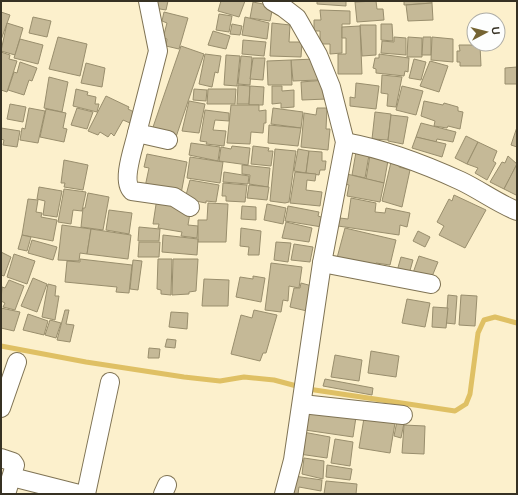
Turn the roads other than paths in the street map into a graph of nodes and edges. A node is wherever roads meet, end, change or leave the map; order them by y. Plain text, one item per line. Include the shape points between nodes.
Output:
1 (148, 1) edge
2 (272, 1) edge
3 (137, 133) junction
4 (168, 140) dead end
5 (345, 142) junction
6 (190, 207) dead end
7 (517, 211) edge
8 (322, 263) junction
9 (431, 284) dead end
10 (17, 362) dead end
11 (110, 382) dead end
12 (302, 402) junction
13 (1, 408) edge
14 (403, 415) dead end
15 (1, 458) edge
16 (9, 486) edge
17 (79, 494) edge
18 (86, 494) edge
19 (284, 494) edge

1 - 3 street via 158,51
2 - 5 street via 297,18 318,55 332,88
3 - 4 street
3 - 6 street via 127,178 129,189 174,197
5 - 7 street via 414,161 462,181
5 - 8 street
8 - 9 street
8 - 12 street
10 - 13 street
11 - 18 street
12 - 14 street
12 - 19 street
15 - 16 street via 15,465
16 - 17 street

